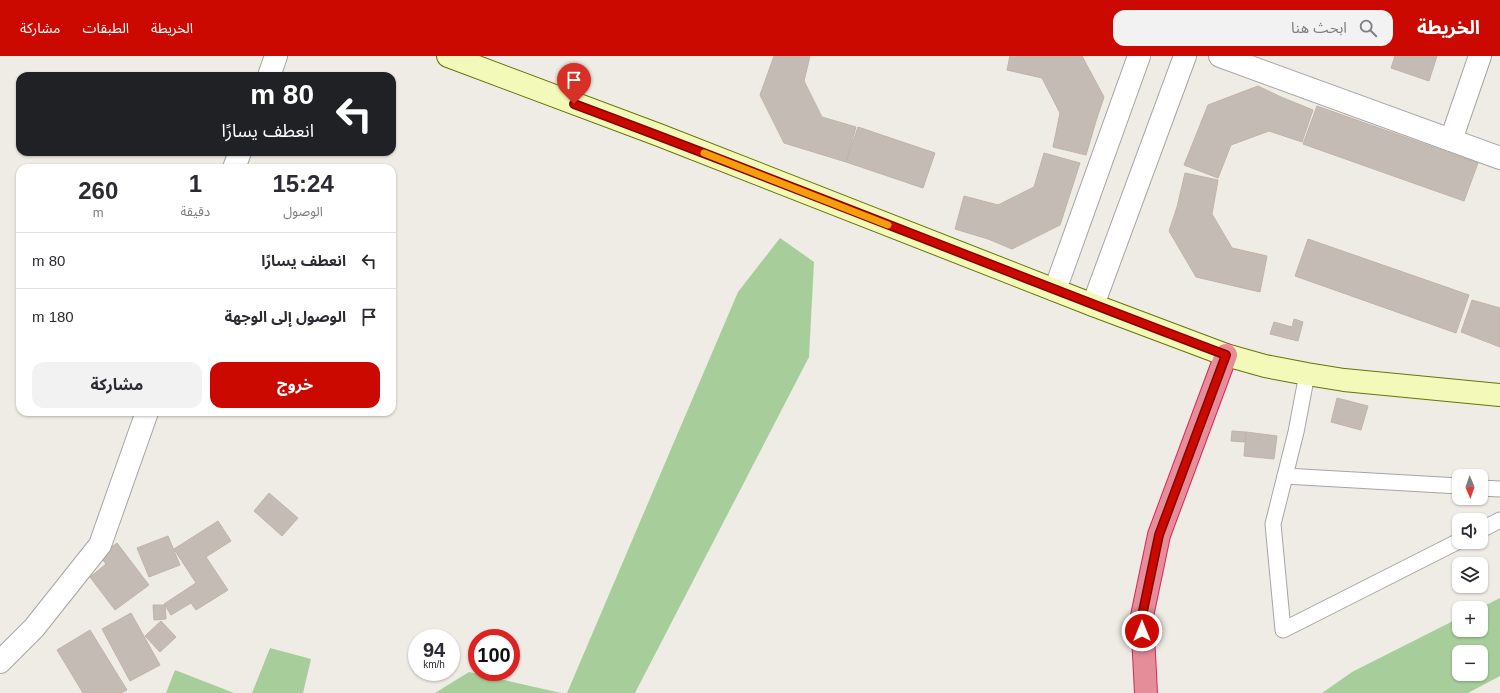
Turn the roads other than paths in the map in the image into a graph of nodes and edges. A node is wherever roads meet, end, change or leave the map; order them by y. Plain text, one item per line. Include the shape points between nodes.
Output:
1 (276, 56) edge
2 (448, 56) edge
3 (1139, 56) edge
4 (1184, 56) edge
5 (1220, 56) edge
6 (1480, 56) edge
7 (270, 72) edge
8 (1451, 140) junction
9 (1500, 158) edge
10 (1055, 290) junction
11 (1093, 305) junction
12 (1226, 355) junction
13 (1307, 374) junction
14 (1500, 395) edge
15 (146, 416) edge
16 (1285, 476) junction
17 (1452, 486) edge
18 (1488, 488) edge
19 (1500, 489) edge
20 (1500, 520) edge
21 (1488, 526) edge
22 (1452, 545) edge
23 (0, 662) edge
24 (1146, 693) edge

1 - 7 street
2 - 10 main road via 659,135
3 - 10 street
4 - 11 street
5 - 8 street
6 - 8 street
8 - 9 street
10 - 11 main road
11 - 12 main road
12 - 13 main road
12 - 24 highway via 1159,535 1142,616
13 - 14 main road
13 - 16 lane
15 - 23 street via 100,545 34,628
16 - 17 lane
16 - 22 lane via 1273,524 1283,630
18 - 19 lane
20 - 21 lane

